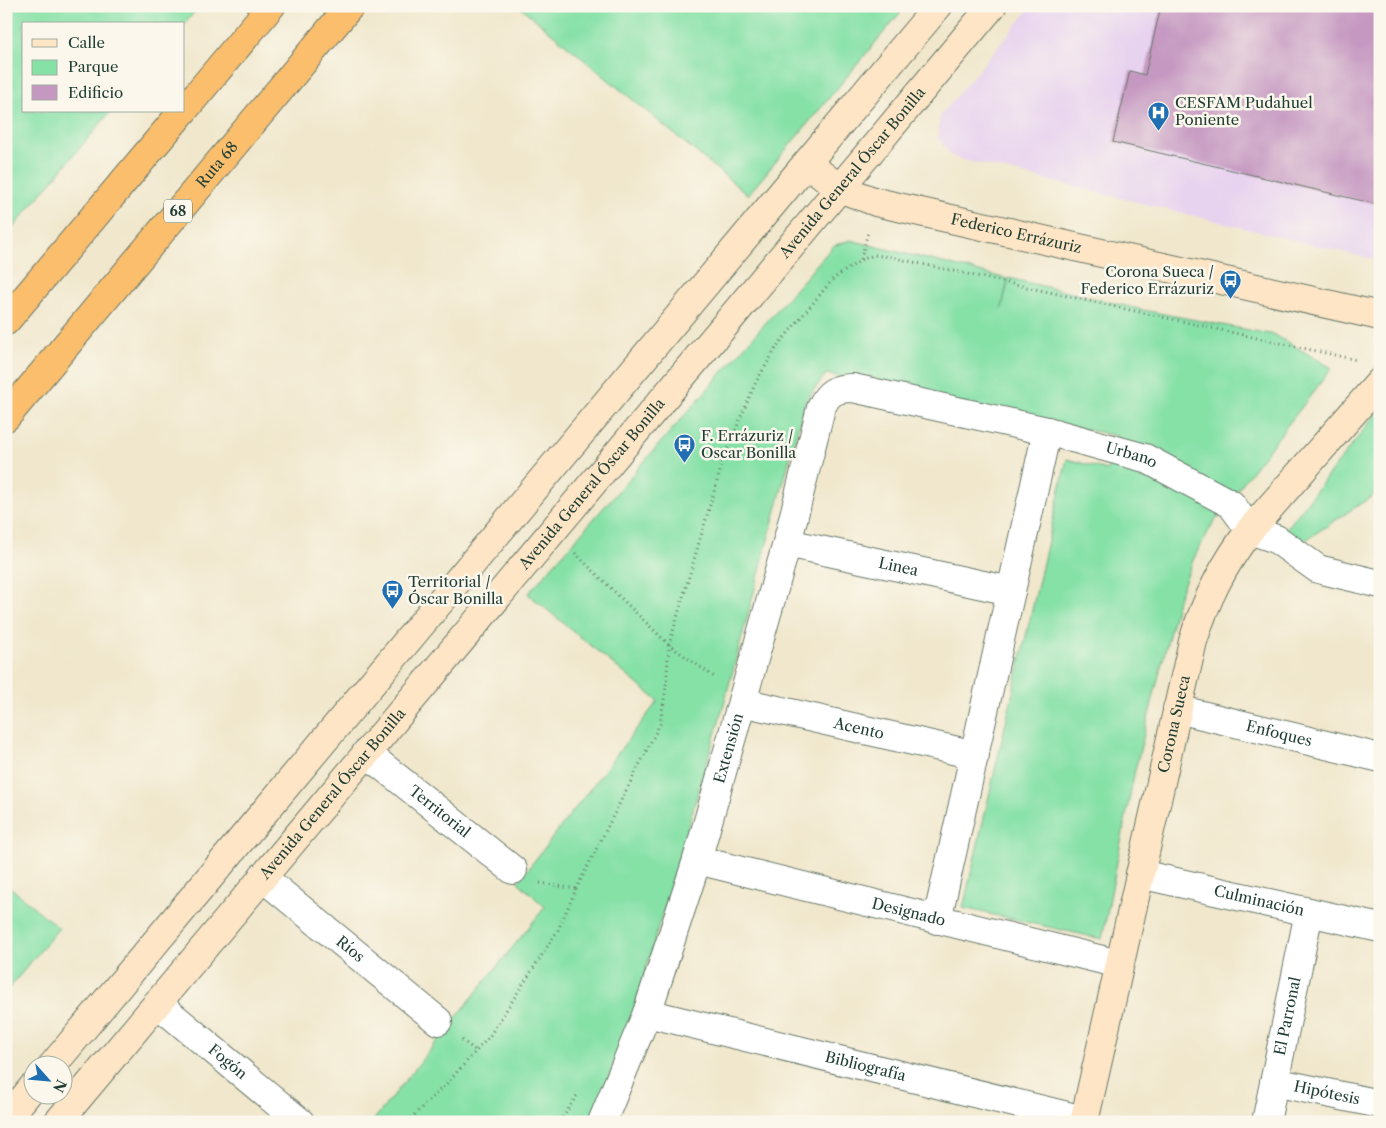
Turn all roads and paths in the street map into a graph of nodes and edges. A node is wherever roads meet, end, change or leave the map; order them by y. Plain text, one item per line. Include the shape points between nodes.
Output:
1 (271, 6) edge
2 (350, 6) edge
3 (938, 6) edge
4 (992, 6) edge
5 (185, 109) edge
6 (182, 112) edge
7 (807, 163) junction
8 (839, 188) junction
9 (1380, 316) edge
10 (6, 321) edge
11 (1380, 382) edge
12 (853, 388) joint
13 (6, 416) edge
14 (1047, 431) junction
15 (1250, 530) junction
16 (552, 531) junction
17 (787, 543) junction
18 (1380, 584) edge
19 (1011, 591) junction
20 (717, 679) dead end
21 (742, 702) junction
22 (1178, 710) junction
23 (366, 753) junction
24 (975, 755) junction
25 (1380, 758) edge
26 (696, 860) junction
27 (513, 870) dead end
28 (1140, 874) junction
29 (262, 877) junction
30 (1309, 912) junction
31 (938, 920) junction
32 (1380, 928) edge
33 (1119, 964) junction
34 (157, 1003) junction
35 (646, 1013) junction
36 (438, 1021) dead end
37 (60, 1056) edge
38 (1274, 1082) junction
39 (22, 1100) edge
40 (1380, 1104) edge
41 (6, 1120) edge
42 (1084, 1121) edge
43 (58, 1122) edge
44 (300, 1122) edge
45 (602, 1122) edge
46 (1266, 1122) edge

1 - 5 highway
2 - 13 highway, Ruta 68 / 68
3 - 7 main road
4 - 8 main road, Avenida General Óscar Bonilla
6 - 10 highway
7 - 8 main road, Federico Errázuriz
7 - 37 main road
8 - 9 main road, Federico Errázuriz via 876,202
8 - 16 main road, Avenida General Óscar Bonilla
11 - 15 main road, Corona Sueca
12 - 14 street, Urbano
12 - 17 street, Extensión via 840,388 825,400
14 - 15 street, Urbano via 1145,458 1232,504
14 - 19 street
15 - 18 street via 1276,539 1318,569
15 - 22 main road, Corona Sueca via 1230,555 1202,611
16 - 20 path via 669,645
16 - 23 main road, Avenida General Óscar Bonilla
17 - 19 street, Linea
17 - 21 street, Extensión
19 - 24 street
21 - 24 street, Acento
21 - 26 street, Extensión
22 - 25 street, Enfoques
22 - 28 main road, Corona Sueca
23 - 27 street, Territorial
23 - 29 main road, Avenida General Óscar Bonilla
24 - 31 street
26 - 31 street, Designado
26 - 35 street, Extensión
28 - 30 street, Culminación
28 - 33 main road, Corona Sueca
29 - 34 main road, Avenida General Óscar Bonilla
29 - 36 street, Ríos
30 - 32 street, Culminación
30 - 38 street, El Parronal
31 - 33 street, Designado
33 - 42 main road, Corona Sueca
34 - 43 main road, Avenida General Óscar Bonilla
34 - 44 street, Fogón
35 - 42 street, Bibliografía
35 - 45 street, Extensión
38 - 40 street, Hipótesis
38 - 46 street, El Parronal
39 - 41 main road

